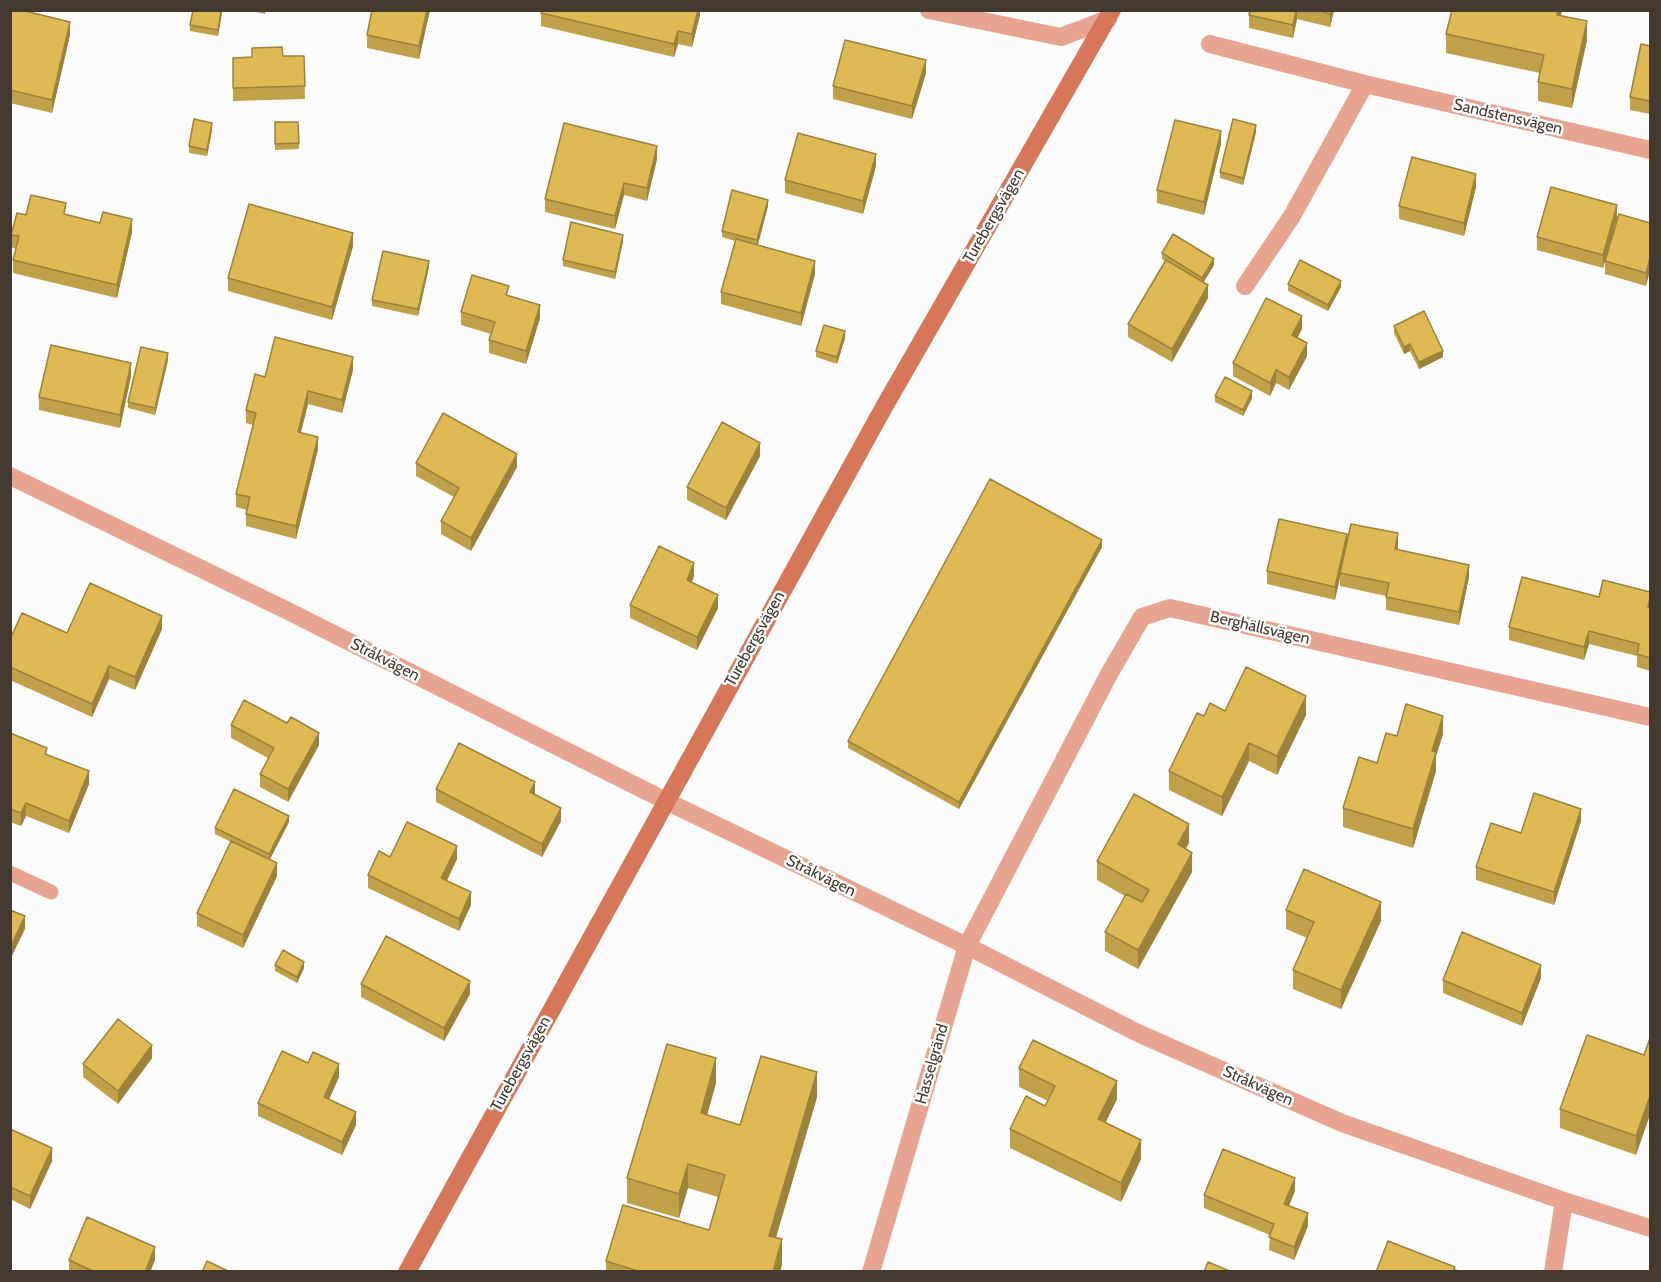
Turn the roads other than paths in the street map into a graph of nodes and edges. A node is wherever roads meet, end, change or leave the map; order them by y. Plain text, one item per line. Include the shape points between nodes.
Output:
1 (929, 10) edge
2 (1110, 15) edge
3 (1210, 44) dead end
4 (1365, 84) junction
5 (1650, 150) edge
6 (1245, 286) dead end
7 (10, 476) edge
8 (1650, 717) edge
9 (666, 801) junction
10 (1011, 863) joint
11 (10, 873) edge
12 (51, 892) dead end
13 (967, 946) junction
14 (1564, 1201) junction
15 (1650, 1228) edge
16 (406, 1272) edge
17 (871, 1272) edge
18 (1553, 1272) edge

1 - 2 street via 1061,37
2 - 9 street, Turebergsvägen via 884,407
3 - 4 street, Sandstensvägen
4 - 5 street, Sandstensvägen
4 - 6 street via 1292,216
7 - 9 street, Stråkvägen
8 - 10 street, Berghällsvägen via 1170,608 1142,617
9 - 13 street, Stråkvägen
9 - 16 street, Turebergsvägen
10 - 13 street, Hasselgränd
11 - 12 lane
13 - 14 street, Stråkvägen via 1140,1034 1342,1123
13 - 17 street, Hasselgränd
14 - 15 street, Stråkvägen
14 - 18 street

